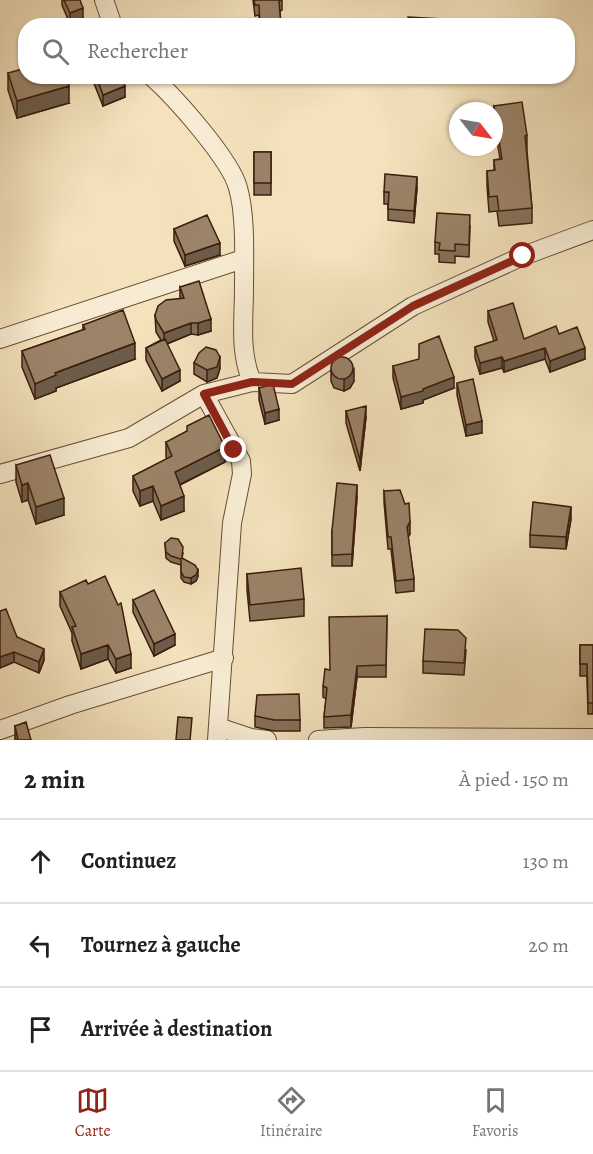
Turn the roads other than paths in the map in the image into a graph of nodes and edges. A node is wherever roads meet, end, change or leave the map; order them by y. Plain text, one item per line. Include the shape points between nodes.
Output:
1 (104, 0) edge
2 (110, 18) edge
3 (160, 84) edge
4 (593, 230) edge
5 (243, 259) junction
6 (0, 339) edge
7 (252, 382) junction
8 (204, 394) junction
9 (0, 474) edge
10 (224, 658) junction
11 (0, 730) edge
12 (218, 734) edge
13 (593, 738) edge
14 (267, 740) edge
15 (318, 740) edge

1 - 2 street
3 - 5 street via 224,161 238,186
4 - 7 street via 523,256 413,306 292,384
5 - 6 street
5 - 7 street via 242,344
7 - 8 street
8 - 9 street via 129,438
8 - 10 street via 241,461 242,474 232,523
10 - 11 street
10 - 12 street
12 - 14 street
13 - 15 street via 364,736

